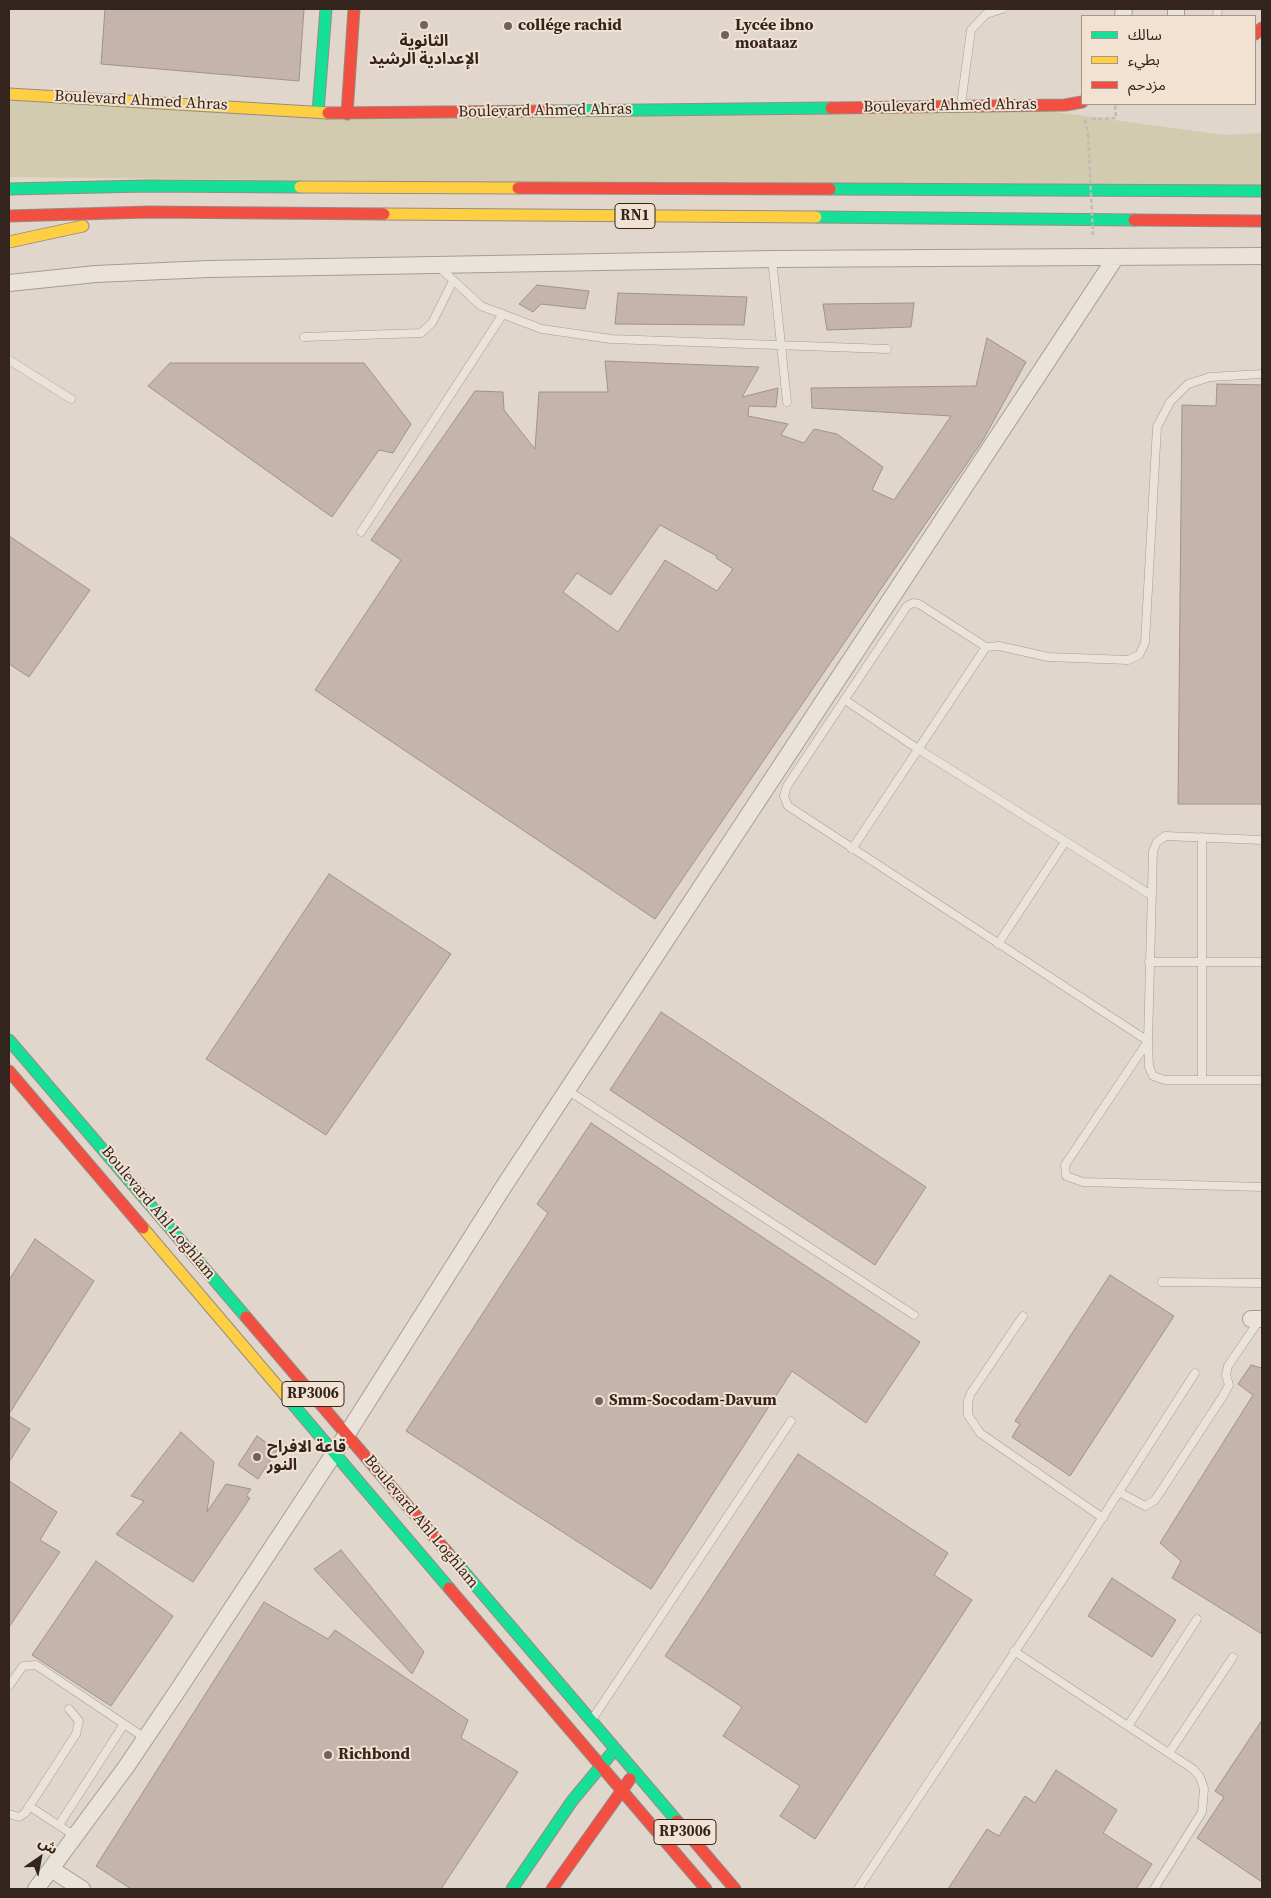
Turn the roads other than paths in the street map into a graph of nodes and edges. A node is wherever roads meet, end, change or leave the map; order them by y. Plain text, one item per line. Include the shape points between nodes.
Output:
1 (326, 9) edge
2 (354, 9) edge
3 (1002, 9) edge
4 (9, 94) edge
5 (1081, 102) edge
6 (960, 106) junction
7 (318, 112) junction
8 (347, 114) junction
9 (9, 177) edge
10 (146, 186) junction
11 (9, 189) edge
12 (1262, 191) edge
13 (149, 212) junction
14 (9, 216) edge
15 (1262, 220) edge
16 (9, 242) edge
17 (1262, 256) edge
18 (1116, 257) junction
19 (772, 259) junction
20 (436, 265) junction
21 (453, 281) junction
22 (9, 283) edge
23 (503, 314) junction
24 (304, 337) dead end
25 (781, 346) junction
26 (887, 349) dead end
27 (9, 360) edge
28 (1262, 374) edge
29 (71, 399) dead end
30 (787, 402) dead end
31 (361, 532) dead end
32 (986, 647) junction
33 (845, 700) junction
34 (918, 749) junction
35 (1202, 837) junction
36 (1262, 840) edge
37 (1065, 842) junction
38 (852, 849) junction
39 (1151, 896) junction
40 (998, 944) junction
41 (1149, 962) junction
42 (1202, 962) junction
43 (1262, 962) edge
44 (9, 1040) edge
45 (1148, 1041) junction
46 (9, 1070) edge
47 (1202, 1080) junction
48 (1262, 1080) edge
49 (567, 1090) junction
50 (100, 1146) junction
51 (84, 1158) junction
52 (1262, 1186) edge
53 (1162, 1282) dead end
54 (1262, 1284) edge
55 (914, 1315) dead end
56 (1023, 1316) dead end
57 (1258, 1319) edge
58 (257, 1329) junction
59 (241, 1342) junction
60 (1195, 1373) dead end
61 (791, 1421) dead end
62 (346, 1434) junction
63 (334, 1454) junction
64 (1119, 1492) junction
65 (1103, 1518) junction
66 (1197, 1619) dead end
67 (1014, 1651) junction
68 (1233, 1657) dead end
69 (9, 1686) edge
70 (69, 1709) dead end
71 (591, 1722) junction
72 (124, 1724) junction
73 (1128, 1726) junction
74 (145, 1738) junction
75 (615, 1750) junction
76 (1169, 1753) junction
77 (600, 1766) junction
78 (635, 1774) junction
79 (620, 1792) junction
80 (29, 1806) junction
81 (9, 1814) edge
82 (59, 1825) junction
83 (75, 1836) junction
84 (51, 1869) junction
85 (36, 1889) edge
86 (82, 1889) edge
87 (512, 1889) edge
88 (552, 1889) edge
89 (706, 1889) edge
90 (735, 1889) edge
91 (858, 1889) edge
92 (1154, 1889) edge

1 - 7 main road
2 - 8 main road
3 - 6 lane via 986,14 971,30
4 - 7 main road, Boulevard Ahmed Ahras
5 - 6 main road, Boulevard Ahmed Ahras
6 - 8 main road, Boulevard Ahmed Ahras
7 - 8 main road, Boulevard Ahmed Ahras
9 - 10 main road
10 - 11 main road, RN1
10 - 12 main road, RN1
13 - 14 main road, RN1
13 - 15 main road, RN1
13 - 16 main road
17 - 18 street
18 - 19 street
18 - 49 street
19 - 20 street
19 - 25 lane
20 - 21 lane
20 - 22 street via 134,272
21 - 23 lane via 481,306
21 - 24 lane via 432,323 421,333
23 - 25 lane via 542,329 611,339
23 - 31 lane
25 - 26 lane
25 - 30 lane
27 - 29 lane
28 - 32 lane via 1210,377 1188,384 1170,402 1157,427 1145,643 1140,655 1128,660 1048,657 999,646
32 - 33 lane via 919,604 912,603
32 - 34 lane
33 - 34 lane
33 - 38 lane via 787,786 784,796 788,806
34 - 37 lane
34 - 38 lane
35 - 36 lane
35 - 39 lane via 1165,836 1157,842 1153,851
35 - 42 lane
37 - 39 lane
37 - 40 lane
38 - 40 lane
39 - 41 lane
40 - 45 lane
41 - 42 lane
41 - 45 lane
42 - 43 lane
42 - 47 lane
44 - 50 main road, Boulevard Ahl Loghlam / RP3006
45 - 47 lane via 1149,1067 1154,1076 1165,1080
45 - 52 lane via 1065,1165 1066,1176 1083,1182
46 - 51 main road, Boulevard Ahl Loghlam / RP3006
47 - 48 lane
49 - 55 lane
49 - 62 street
50 - 51 main road
50 - 58 main road, Boulevard Ahl Loghlam / RP3006
51 - 59 main road, Boulevard Ahl Loghlam / RP3006
53 - 54 lane
56 - 65 lane via 971,1393 968,1415 980,1433
57 - 64 lane via 1228,1366 1229,1385 1223,1396 1155,1500 1145,1506
58 - 59 main road
58 - 62 main road, Boulevard Ahl Loghlam / RP3006
59 - 63 main road, Boulevard Ahl Loghlam / RP3006
60 - 64 lane
61 - 71 lane
62 - 63 street
62 - 71 main road, Boulevard Ahl Loghlam / RP3006
63 - 74 street
63 - 77 main road, Boulevard Ahl Loghlam / RP3006
64 - 65 lane
65 - 67 lane
66 - 73 lane
67 - 73 lane
67 - 91 lane
68 - 76 lane
69 - 72 lane via 23,1666 36,1664
70 - 80 lane via 78,1718 78,1730
71 - 75 main road, Boulevard Ahl Loghlam / RP3006
72 - 74 lane
72 - 82 lane
73 - 76 lane
74 - 83 street
75 - 77 main road
75 - 78 main road, Boulevard Ahl Loghlam / RP3006
76 - 92 lane via 1200,1777 1205,1803
77 - 79 main road, Boulevard Ahl Loghlam / RP3006
77 - 87 main road
78 - 79 main road
78 - 90 main road, Boulevard Ahl Loghlam / RP3006
79 - 88 main road
79 - 89 main road, Boulevard Ahl Loghlam / RP3006
80 - 81 lane via 19,1817
80 - 82 lane
82 - 83 lane
83 - 84 street
84 - 85 street
84 - 86 street

